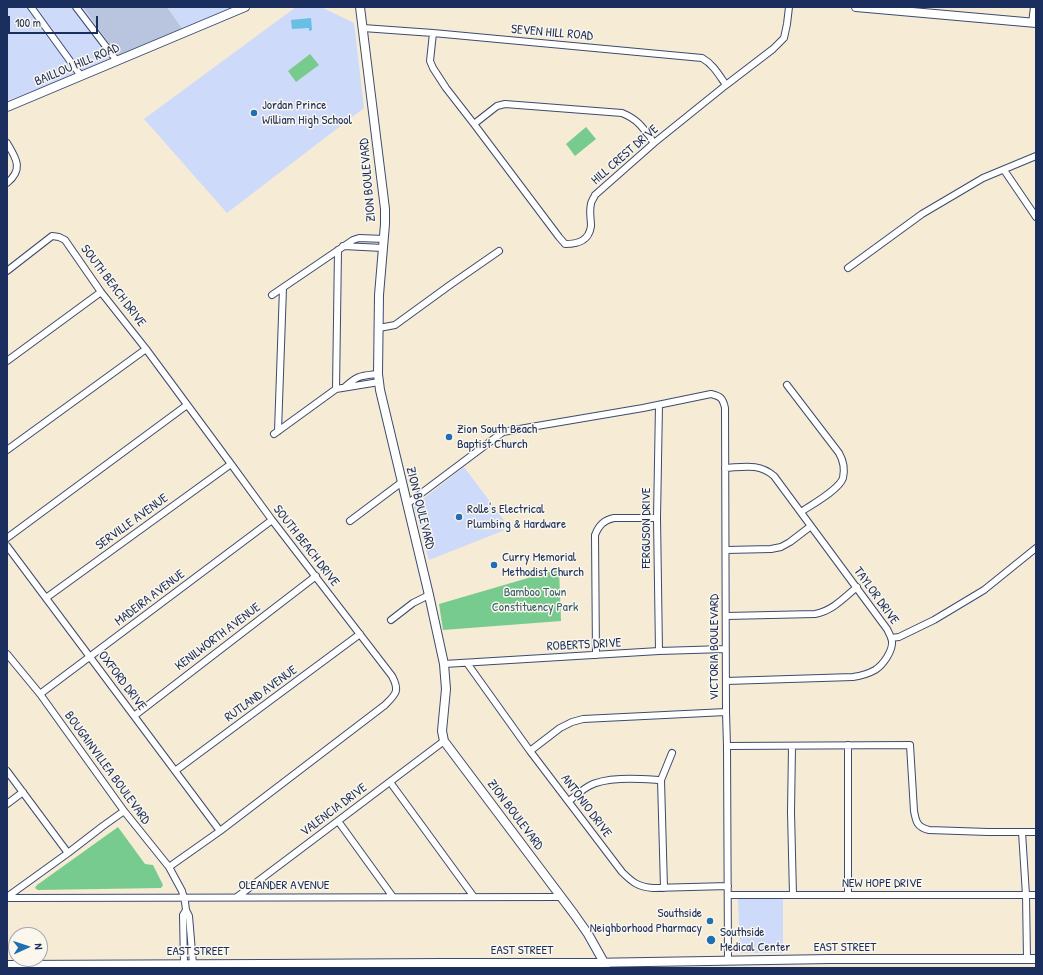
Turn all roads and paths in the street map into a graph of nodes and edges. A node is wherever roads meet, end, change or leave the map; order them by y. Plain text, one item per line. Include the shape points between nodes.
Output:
1 (31, 7) edge
2 (76, 7) edge
3 (245, 7) edge
4 (360, 7) edge
5 (789, 7) edge
6 (856, 7) edge
7 (1034, 7) edge
8 (1034, 23) edge
9 (363, 28) junction
10 (433, 33) junction
11 (117, 61) junction
12 (81, 76) junction
13 (726, 85) junction
14 (7, 107) edge
15 (474, 124) junction
16 (7, 143) edge
17 (654, 143) junction
18 (1036, 156) edge
19 (1004, 170) junction
20 (7, 183) edge
21 (1036, 217) edge
22 (384, 239) junction
23 (341, 248) junction
24 (383, 248) junction
25 (499, 251) dead end
26 (848, 268) dead end
27 (7, 271) edge
28 (283, 288) junction
29 (101, 292) junction
30 (272, 295) dead end
31 (379, 328) junction
32 (146, 350) junction
33 (7, 361) edge
34 (378, 378) junction
35 (787, 385) dead end
36 (336, 388) junction
37 (187, 405) junction
38 (659, 405) junction
39 (7, 450) edge
40 (231, 464) junction
41 (725, 468) junction
42 (402, 482) junction
43 (407, 504) junction
44 (801, 512) junction
45 (657, 518) junction
46 (272, 520) junction
47 (350, 521) dead end
48 (811, 526) junction
49 (7, 538) edge
50 (7, 546) edge
51 (1036, 548) edge
52 (726, 550) junction
53 (316, 576) junction
54 (857, 587) junction
55 (429, 595) junction
56 (46, 598) junction
57 (726, 616) junction
58 (391, 620) dead end
59 (360, 634) junction
60 (891, 638) junction
61 (725, 649) junction
62 (659, 651) junction
63 (7, 654) edge
64 (596, 655) junction
65 (90, 657) junction
66 (467, 663) junction
67 (444, 664) junction
68 (726, 681) junction
69 (40, 694) junction
70 (726, 712) junction
71 (134, 716) junction
72 (444, 741) junction
73 (848, 745) junction
74 (727, 746) junction
75 (792, 746) junction
76 (530, 751) junction
77 (672, 753) dead end
78 (7, 771) edge
79 (176, 771) junction
80 (661, 780) junction
81 (390, 782) junction
82 (23, 792) junction
83 (569, 801) junction
84 (7, 804) edge
85 (124, 811) junction
86 (338, 821) junction
87 (220, 830) junction
88 (1022, 832) junction
89 (1036, 832) edge
90 (68, 852) junction
91 (169, 867) junction
92 (728, 886) junction
93 (664, 888) junction
94 (728, 895) junction
95 (793, 895) junction
96 (848, 895) junction
97 (1026, 895) junction
98 (1036, 895) edge
99 (237, 897) junction
100 (393, 897) junction
101 (474, 897) junction
102 (561, 897) junction
103 (7, 898) edge
104 (184, 898) junction
105 (186, 910) junction
106 (1027, 959) junction
107 (1036, 959) edge
108 (728, 961) junction
109 (641, 962) junction
110 (184, 964) junction
111 (193, 964) junction
112 (738, 964) edge
113 (7, 965) edge
114 (606, 965) edge
115 (635, 968) edge

1 - 12 street
2 - 11 street
3 - 11 main road, BAILLOU HILL ROAD
4 - 9 main road, ZION BOULEVARD
5 - 13 street, HILL CREST DRIVE via 784,38
6 - 8 main road
7 - 8 street
9 - 10 street, SEVEN HILL ROAD
9 - 22 main road, ZION BOULEVARD via 383,188
10 - 13 street, SEVEN HILL ROAD via 702,58 708,61
10 - 15 street, HILL CREST DRIVE via 430,61 433,68
11 - 12 main road, BAILLOU HILL ROAD
12 - 14 main road, BAILLOU HILL ROAD
13 - 17 street, HILL CREST DRIVE
15 - 17 street via 497,106 505,104 622,114 638,122
15 - 17 street, HILL CREST DRIVE via 565,244 575,244 584,240 591,227 591,203 595,195
16 - 20 street via 17,162 15,175
18 - 19 street
19 - 21 street
19 - 26 street via 983,178 922,214
22 - 23 street via 359,238
22 - 24 main road, ZION BOULEVARD
23 - 24 street
23 - 28 street
23 - 36 street
24 - 31 main road, ZION BOULEVARD
25 - 31 street via 396,325
27 - 29 street, SOUTH BEACH DRIVE via 52,236 59,236 65,240
28 - 30 street
28 - 36 street via 276,433
29 - 32 street, SOUTH BEACH DRIVE
29 - 33 street
31 - 34 main road, ZION BOULEVARD
32 - 37 street, SOUTH BEACH DRIVE
32 - 39 street
34 - 36 street
34 - 42 main road, ZION BOULEVARD
35 - 44 street via 843,461 843,478 839,484
37 - 40 street, SOUTH BEACH DRIVE
37 - 49 street
38 - 41 street, VICTORIA BOULEVARD via 711,394 723,400
38 - 43 street via 503,432
38 - 45 street, FERGUSON DRIVE
40 - 46 street, SOUTH BEACH DRIVE
40 - 56 street, SERVILLE AVENUE
41 - 44 street, TAYLOR DRIVE via 755,467 769,472
41 - 52 street, VICTORIA BOULEVARD
42 - 43 main road, ZION BOULEVARD
42 - 47 street
43 - 55 main road, ZION BOULEVARD
44 - 48 street, TAYLOR DRIVE
45 - 62 street, FERGUSON DRIVE
45 - 64 street via 614,518 597,528
46 - 53 street, SOUTH BEACH DRIVE
46 - 65 street, MADEIRA AVENUE
48 - 52 street via 781,547
48 - 54 street, TAYLOR DRIVE
50 - 56 street, OXFORD DRIVE
51 - 60 street via 984,590 934,620 899,637
52 - 57 street, VICTORIA BOULEVARD
53 - 59 street, SOUTH BEACH DRIVE
53 - 71 street, KENILWORTH AVENUE
54 - 57 street via 831,608 815,614
54 - 60 street, TAYLOR DRIVE
55 - 58 street via 413,603
55 - 67 main road, ZION BOULEVARD
56 - 65 street, OXFORD DRIVE
57 - 61 street, VICTORIA BOULEVARD
59 - 79 street, RUTLAND AVENUE
59 - 87 street, SOUTH BEACH DRIVE via 394,680 396,691 393,697
60 - 68 street, TAYLOR DRIVE via 888,655 876,670 868,674 853,677
61 - 62 street, ROBERTS DRIVE
61 - 68 street, VICTORIA BOULEVARD
62 - 64 street, ROBERTS DRIVE
63 - 69 street, BOUGAINVILLEA BOULEVARD
64 - 66 street, ROBERTS DRIVE
65 - 69 street, MADEIRA AVENUE
65 - 71 street, OXFORD DRIVE
66 - 67 street, ROBERTS DRIVE
66 - 76 street, ANTONIO DRIVE
67 - 72 main road, ZION BOULEVARD
68 - 70 street, VICTORIA BOULEVARD
69 - 85 street, BOUGAINVILLEA BOULEVARD
70 - 74 street, VICTORIA BOULEVARD
70 - 76 street via 583,719 560,728
71 - 79 street, OXFORD DRIVE
72 - 81 street, VALENCIA DRIVE
72 - 102 main road, ZION BOULEVARD
73 - 75 street
73 - 88 street via 910,745 915,818 923,829
73 - 96 street
74 - 75 street
74 - 92 street, VICTORIA BOULEVARD
75 - 95 street
76 - 83 street, ANTONIO DRIVE
77 - 80 street
78 - 82 street
79 - 87 street, OXFORD DRIVE
80 - 83 street via 618,780 598,783 589,786
80 - 93 street
81 - 86 street, VALENCIA DRIVE
81 - 101 street
82 - 84 street
82 - 90 street
83 - 93 street, ANTONIO DRIVE via 630,880 644,887
85 - 90 street
85 - 91 street, BOUGAINVILLEA BOULEVARD
86 - 99 street, VALENCIA DRIVE
86 - 100 street
87 - 91 street, SOUTH BEACH DRIVE
88 - 89 street
88 - 97 street
90 - 103 street
91 - 104 street, BOUGAINVILLEA BOULEVARD
92 - 93 street, ANTONIO DRIVE
92 - 94 street, VICTORIA BOULEVARD
94 - 95 street, NEW HOPE DRIVE
94 - 108 street, VICTORIA BOULEVARD
95 - 96 street, NEW HOPE DRIVE
96 - 97 street, NEW HOPE DRIVE
97 - 98 street, NEW HOPE DRIVE
97 - 106 street
99 - 100 street, OLEANDER AVENUE
99 - 104 street, OLEANDER AVENUE
100 - 101 street, OLEANDER AVENUE
101 - 102 street, OLEANDER AVENUE
102 - 114 main road, ZION BOULEVARD via 588,934
103 - 104 street, OLEANDER AVENUE
104 - 105 street, BOUGAINVILLEA BOULEVARD
105 - 110 street via 183,915
105 - 111 street via 191,929
106 - 107 main road, EAST STREET
106 - 112 main road, EAST STREET
108 - 109 main road, EAST STREET
108 - 112 main road, EAST STREET
109 - 114 main road, EAST STREET
109 - 115 main road
110 - 111 main road, EAST STREET
110 - 113 main road, EAST STREET
111 - 114 main road, EAST STREET

